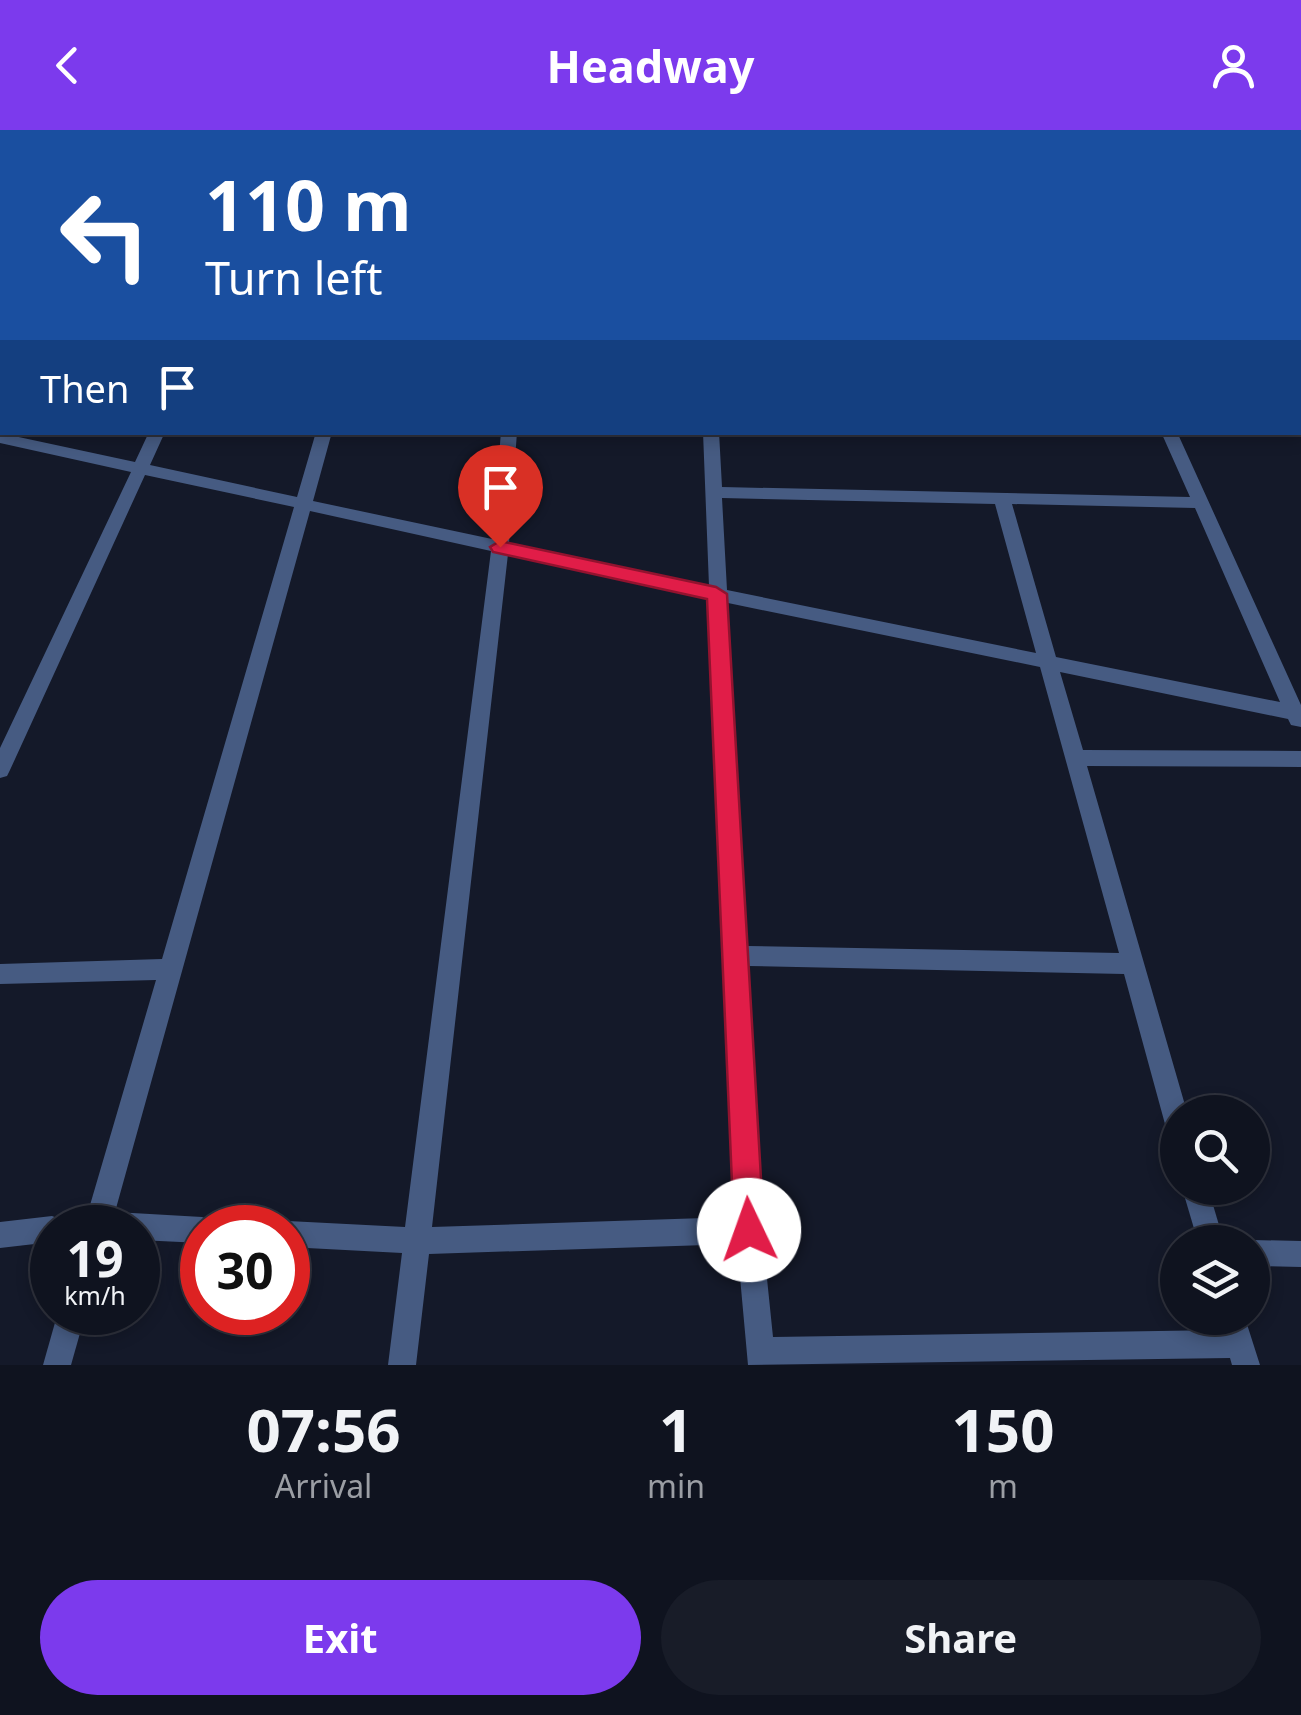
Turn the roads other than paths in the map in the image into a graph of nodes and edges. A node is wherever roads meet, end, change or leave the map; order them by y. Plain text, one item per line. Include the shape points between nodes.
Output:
1 (157, 435) edge
2 (323, 435) edge
3 (510, 435) edge
4 (712, 435) edge
5 (1170, 435) edge
6 (0, 438) edge
7 (142, 469) junction
8 (713, 492) junction
9 (1002, 498) junction
10 (1200, 503) junction
11 (303, 505) junction
12 (500, 547) junction
13 (716, 594) junction
14 (1048, 662) junction
15 (1299, 718) edge
16 (1075, 758) junction
17 (1301, 760) edge
18 (0, 770) edge
19 (735, 956) junction
20 (1133, 964) junction
21 (170, 968) junction
22 (0, 974) edge
23 (1170, 1095) edge
24 (103, 1205) edge
25 (749, 1230) junction
26 (30, 1231) edge
27 (0, 1234) edge
28 (310, 1235) edge
29 (418, 1241) junction
30 (1270, 1254) edge
31 (1301, 1254) edge
32 (65, 1335) edge
33 (1238, 1342) edge
34 (762, 1358) edge
35 (57, 1365) edge
36 (402, 1365) edge

1 - 7 street
2 - 11 street
3 - 12 street
4 - 8 street
5 - 10 street
6 - 7 street
7 - 11 street
7 - 18 street
8 - 9 street
8 - 13 street
9 - 10 street
9 - 14 street
10 - 15 street
11 - 12 street
11 - 21 street
12 - 13 street
12 - 29 street
13 - 14 street
13 - 19 street
14 - 15 street
14 - 16 street
16 - 17 street
16 - 20 street
19 - 20 street
19 - 25 street
20 - 23 street
21 - 22 street
21 - 24 street
25 - 29 street
25 - 34 street
26 - 27 street
28 - 29 street
29 - 36 street
30 - 31 street
32 - 35 street
33 - 34 street

